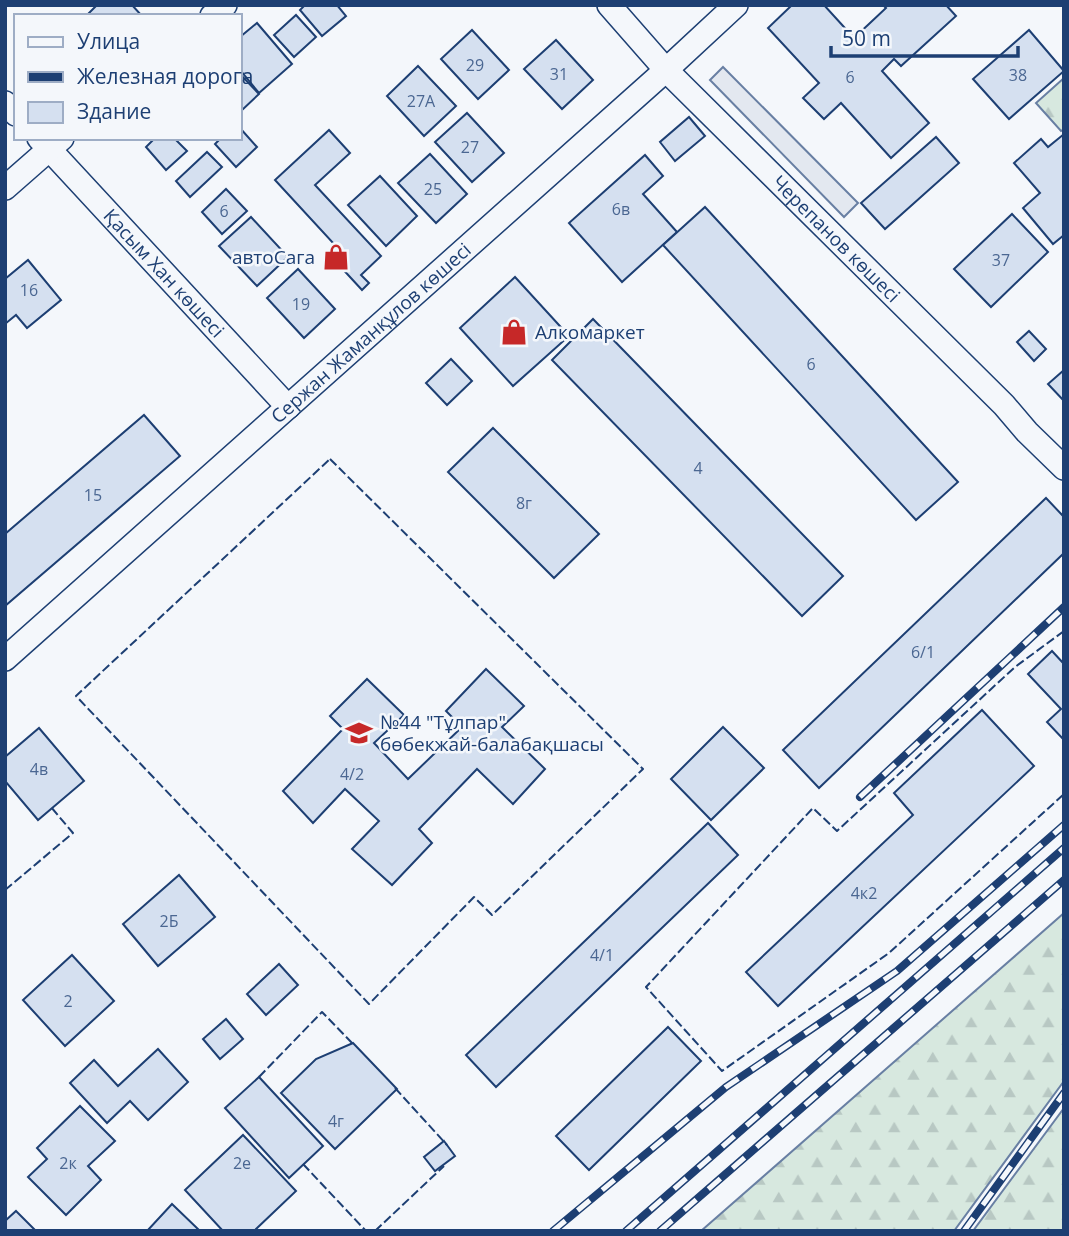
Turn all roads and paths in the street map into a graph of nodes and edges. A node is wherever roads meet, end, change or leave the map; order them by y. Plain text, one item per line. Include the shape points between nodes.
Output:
1 (609, 5) edge
2 (736, 5) edge
3 (666, 70) junction
4 (50, 142) edge
5 (5, 188) edge
6 (288, 407) junction
7 (1064, 468) edge
8 (5, 659) edge

1 - 3 street, Черепанов көшесі
2 - 3 street, Сержан Жаманқұлов көшесі
3 - 6 street, Сержан Жаманқұлов көшесі
3 - 7 street, Черепанов көшесі
4 - 5 street
4 - 6 street, Қасым Хан көшесі
6 - 8 street, Сержан Жаманқұлов көшесі

